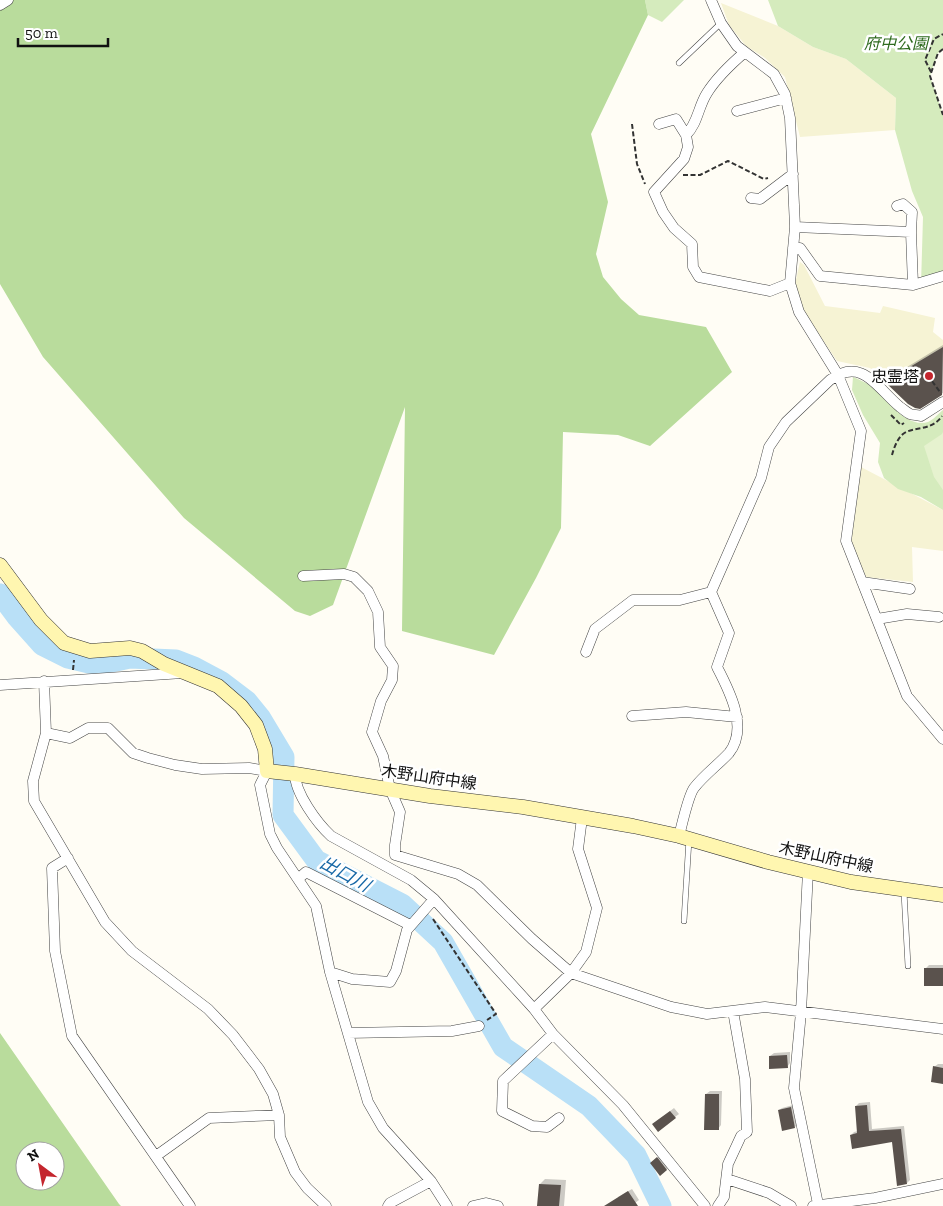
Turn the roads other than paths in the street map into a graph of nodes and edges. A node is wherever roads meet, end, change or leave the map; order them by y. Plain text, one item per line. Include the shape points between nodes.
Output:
1 (8, 0) edge
2 (711, 0) edge
3 (0, 5) edge
4 (721, 23) junction
5 (745, 52) junction
6 (680, 63) dead end
7 (786, 98) junction
8 (737, 111) dead end
9 (659, 124) dead end
10 (686, 135) junction
11 (793, 174) junction
12 (751, 198) dead end
13 (897, 206) dead end
14 (796, 227) junction
15 (911, 232) junction
16 (793, 248) junction
17 (943, 276) edge
18 (790, 283) junction
19 (913, 285) junction
20 (838, 375) junction
21 (942, 397) edge
22 (0, 565) edge
23 (303, 576) dead end
24 (862, 582) junction
25 (910, 588) dead end
26 (711, 592) junction
27 (939, 617) dead end
28 (876, 618) junction
29 (586, 652) dead end
30 (186, 673) junction
31 (44, 682) junction
32 (0, 684) edge
33 (632, 716) dead end
34 (737, 717) junction
35 (46, 732) junction
36 (943, 738) edge
37 (270, 771) junction
38 (295, 774) junction
39 (390, 789) junction
40 (582, 818) junction
41 (684, 838) junction
42 (68, 858) junction
43 (808, 872) junction
44 (298, 879) junction
45 (904, 890) junction
46 (943, 895) edge
47 (434, 899) junction
48 (684, 921) dead end
49 (410, 925) junction
50 (908, 966) dead end
51 (330, 972) junction
52 (571, 973) junction
53 (534, 1009) junction
54 (733, 1011) junction
55 (801, 1012) junction
56 (479, 1026) dead end
57 (943, 1029) edge
58 (348, 1033) junction
59 (553, 1034) junction
60 (279, 1115) junction
61 (559, 1118) dead end
62 (156, 1156) junction
63 (728, 1179) junction
64 (431, 1181) junction
65 (943, 1184) edge
66 (700, 1205) edge
67 (816, 1205) edge
68 (190, 1206) edge
69 (326, 1206) edge
70 (388, 1206) edge
71 (447, 1206) edge
72 (473, 1206) edge
73 (498, 1206) edge
74 (718, 1206) edge
75 (791, 1206) edge

1 - 3 street
2 - 4 street
4 - 5 street
4 - 6 lane
5 - 7 street via 774,74
5 - 10 street via 706,93 693,128
7 - 8 street
7 - 11 street
9 - 10 street via 676,119
10 - 18 street via 688,147 684,159 654,192 674,228 692,244 693,267 699,277 770,292
11 - 12 street via 760,199
11 - 14 street
13 - 15 street via 903,204 912,212
14 - 15 street
14 - 16 street
15 - 19 street
16 - 18 street
16 - 19 street via 800,248 820,276
17 - 19 street
18 - 20 street via 799,312
20 - 21 street via 850,370 864,374 910,414 921,416
20 - 24 street via 861,431 846,541
20 - 26 street via 786,422 769,447 761,478
22 - 30 main road via 64,643 90,651 130,648
23 - 39 street via 344,574 354,577 368,591 378,612 380,647 393,666 392,680 381,701 372,732 383,756
24 - 25 street
24 - 28 street
26 - 29 street via 680,600 633,600 595,629
26 - 34 street via 729,633 717,667 731,693
27 - 28 street via 907,614
28 - 36 street via 907,696
30 - 31 street
30 - 37 main road via 218,686 241,706 256,725
31 - 32 street
31 - 35 street
33 - 34 street via 686,712
34 - 41 street via 737,732 731,751 693,790
35 - 37 street via 70,738 88,728 108,728 134,753 148,758 202,769
35 - 42 street via 33,781 34,801
37 - 38 main road, 木野山府中線
37 - 44 street via 260,785 270,834
38 - 39 main road, 木野山府中線
38 - 47 street via 295,784 321,826 331,836 411,880
39 - 40 main road, 木野山府中線
39 - 52 street via 400,812 395,855 458,874 477,885
40 - 41 main road, 木野山府中線
40 - 52 street via 578,849 597,908 586,952
41 - 43 main road, 木野山府中線
41 - 48 lane
42 - 60 street via 105,922 132,951 208,1009 233,1035 259,1069 273,1094
42 - 62 street via 52,868 55,951 72,1036
43 - 45 main road, 木野山府中線
43 - 55 street
44 - 49 street via 306,872
44 - 51 street via 316,906
45 - 46 main road, 木野山府中線
45 - 50 lane
47 - 49 street
47 - 53 street
49 - 51 street via 390,982 352,979
51 - 58 street
52 - 53 street
52 - 54 street via 671,1007 707,1014
53 - 59 street
54 - 55 street via 765,1007
54 - 63 street via 745,1079 747,1132 741,1136 728,1164
55 - 57 street
55 - 67 street via 794,1088
56 - 58 street via 452,1031
58 - 64 street via 368,1102 383,1128
59 - 61 street via 502,1082 502,1111 532,1126 547,1127
59 - 66 street via 623,1105
60 - 62 street via 209,1118
60 - 69 street via 280,1137 295,1172
62 - 68 street
63 - 74 street via 724,1197
63 - 75 street via 770,1193
64 - 70 street
64 - 71 street
65 - 67 street via 875,1198
72 - 73 street via 486,1203

